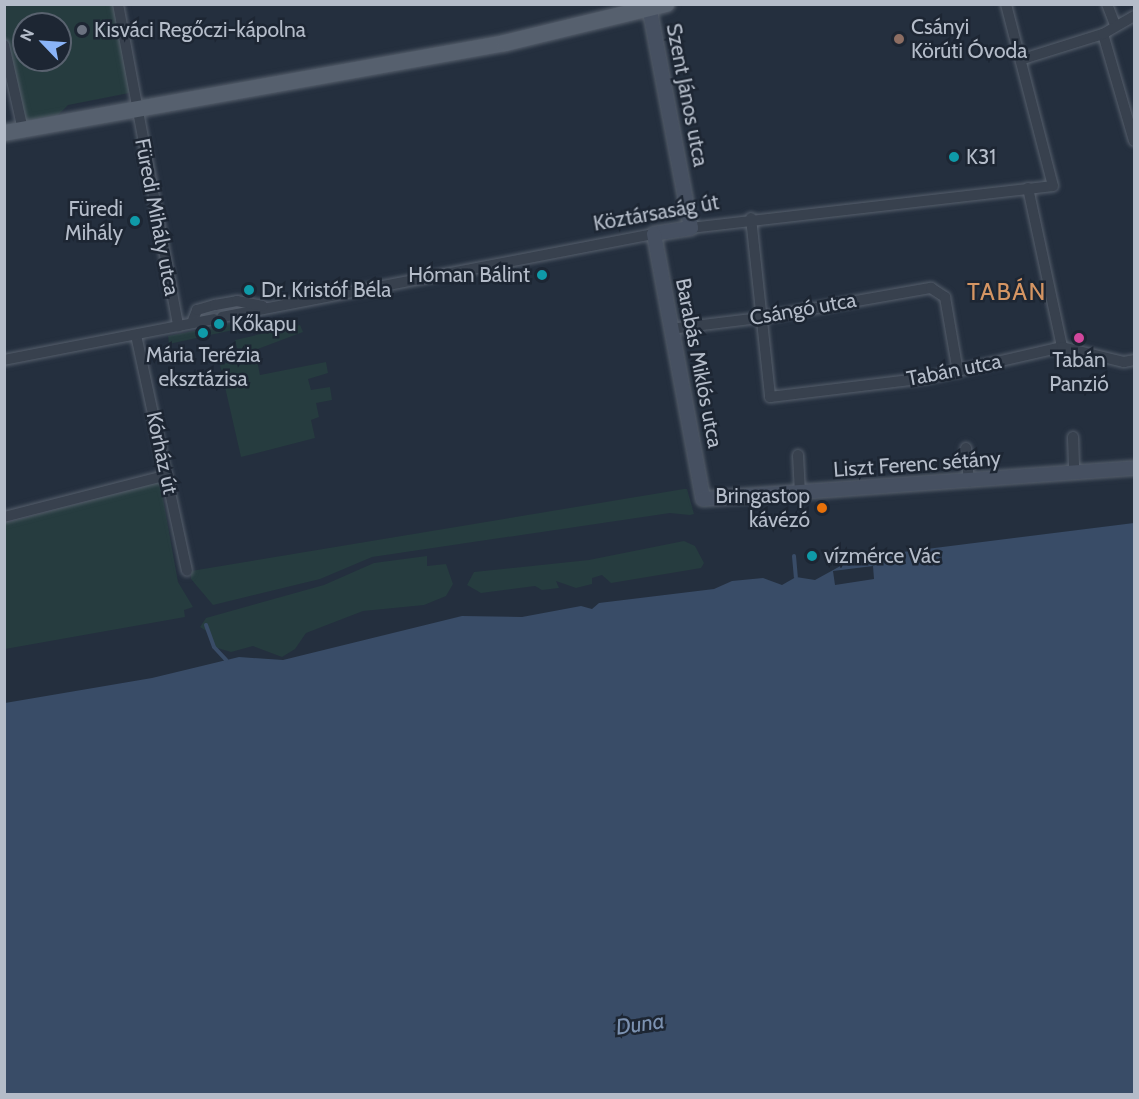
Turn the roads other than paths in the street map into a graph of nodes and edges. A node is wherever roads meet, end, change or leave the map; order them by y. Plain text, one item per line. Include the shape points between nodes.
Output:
1 (118, 4) edge
2 (666, 4) edge
3 (1006, 4) edge
4 (1107, 4) edge
5 (650, 8) edge
6 (1134, 16) edge
7 (1115, 25) junction
8 (1102, 34) junction
9 (4, 45) edge
10 (1023, 59) junction
11 (136, 108) junction
12 (23, 130) junction
13 (4, 133) edge
14 (1134, 141) edge
15 (1028, 188) junction
16 (751, 218) junction
17 (691, 228) junction
18 (654, 234) junction
19 (270, 308) junction
20 (760, 318) junction
21 (192, 323) junction
22 (178, 326) junction
23 (670, 329) junction
24 (136, 334) junction
25 (1062, 347) junction
26 (4, 360) edge
27 (1134, 360) edge
28 (958, 372) junction
29 (1073, 437) dead end
30 (966, 448) dead end
31 (798, 455) dead end
32 (1134, 468) edge
33 (1074, 472) junction
34 (166, 475) junction
35 (969, 482) junction
36 (800, 493) junction
37 (703, 500) joint
38 (4, 518) edge
39 (187, 571) dead end

1 - 11 street, Füredi Mihály utca
2 - 5 main road
3 - 10 street
4 - 7 street
5 - 11 main road via 505,43
5 - 17 street, Szent János utca
6 - 7 street
7 - 8 street
8 - 10 street
8 - 14 street
9 - 12 street
10 - 15 street, Köztársaság út via 1053,186
11 - 12 main road
11 - 22 street, Füredi Mihály utca
12 - 13 main road
15 - 16 street, Köztársaság út
15 - 25 street
16 - 17 street, Köztársaság út
16 - 20 street
17 - 18 street, Köztársaság út
18 - 19 street, Köztársaság út
18 - 23 street, Barabás Miklós utca
19 - 21 street, Köztársaság út
19 - 21 street, Köztársaság út via 237,301 215,305 197,310
20 - 23 street, Csángó utca
20 - 28 street, Csángó utca via 936,289 945,297
20 - 28 street, Tabán utca via 770,397
21 - 22 street, Köztársaság út
22 - 24 street, Köztársaság út
23 - 37 street, Barabás Miklós utca
24 - 26 street, Köztársaság út
24 - 34 street, Kórház út
25 - 27 street, Tabán utca via 1124,362
25 - 28 street, Tabán utca
29 - 33 street
30 - 35 street
31 - 36 street
32 - 33 street, Liszt Ferenc sétány
33 - 35 street, Liszt Ferenc sétány
34 - 38 street
34 - 39 street, Kórház út
35 - 36 street, Liszt Ferenc sétány
36 - 37 street, Liszt Ferenc sétány

